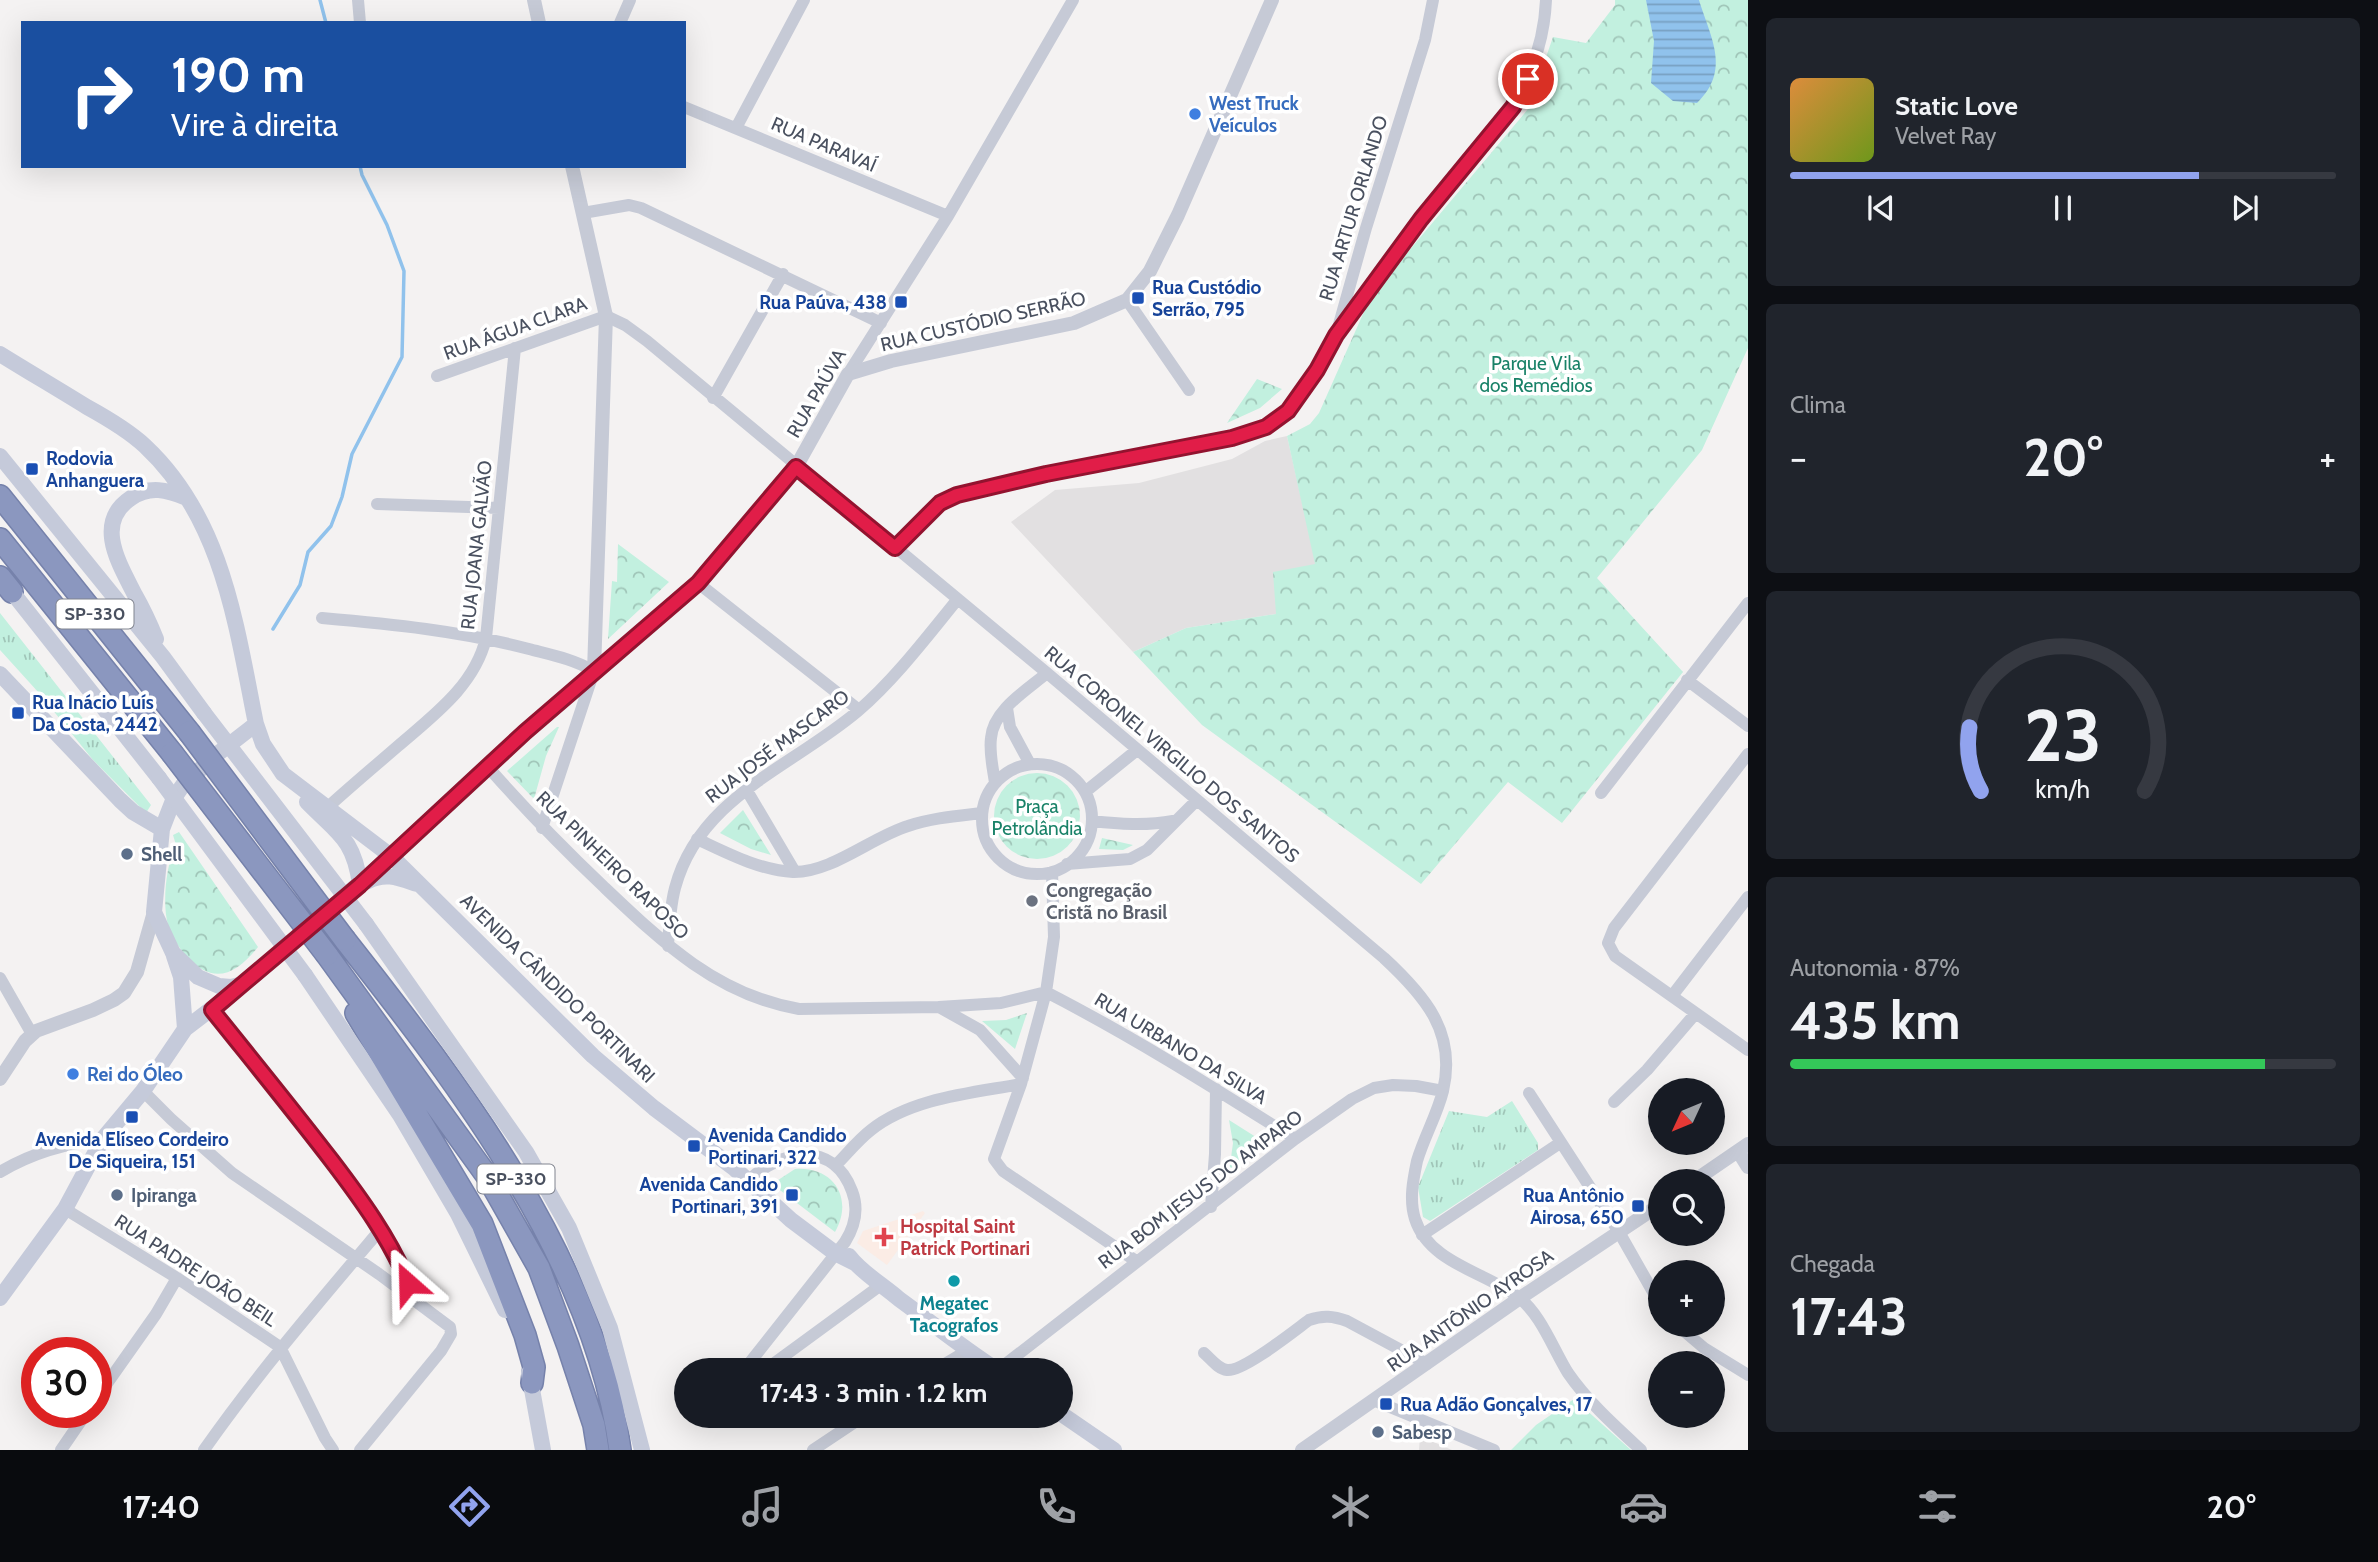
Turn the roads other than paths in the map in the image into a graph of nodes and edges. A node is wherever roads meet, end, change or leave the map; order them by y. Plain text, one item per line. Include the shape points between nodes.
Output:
1 (358, 0) edge
2 (534, 0) edge
3 (630, 0) edge
4 (804, 0) edge
5 (1073, 0) edge
6 (1272, 0) edge
7 (1433, 0) edge
8 (1546, 0) edge
9 (360, 21) edge
10 (539, 21) edge
11 (621, 21) edge
12 (686, 108) edge
13 (736, 128) junction
14 (572, 168) edge
15 (583, 213) junction
16 (948, 216) junction
17 (783, 274) junction
18 (1127, 300) junction
19 (606, 316) junction
20 (881, 323) junction
21 (1336, 335) junction
22 (514, 348) junction
23 (0, 354) edge
24 (848, 374) junction
25 (437, 376) dead end
26 (1189, 390) dead end
27 (713, 398) junction
28 (0, 456) edge
29 (796, 467) junction
30 (0, 496) edge
31 (187, 498) junction
32 (377, 504) dead end
33 (499, 508) junction
34 (0, 539) edge
35 (895, 548) junction
36 (698, 583) junction
37 (4, 584) edge
38 (957, 600) junction
39 (1748, 603) edge
40 (322, 618) dead end
41 (486, 638) junction
42 (163, 657) junction
43 (594, 671) junction
44 (1047, 673) junction
45 (0, 674) edge
46 (1687, 680) junction
47 (1007, 708) junction
48 (859, 710) junction
49 (257, 724) junction
50 (1748, 726) edge
51 (1137, 750) junction
52 (1748, 754) edge
53 (1030, 764) junction
54 (488, 767) junction
55 (292, 781) junction
56 (995, 783) junction
57 (746, 789) junction
58 (1085, 792) junction
59 (1601, 793) dead end
60 (1196, 801) junction
61 (328, 807) junction
62 (982, 813) junction
63 (1092, 821) junction
64 (1174, 821) junction
65 (542, 828) junction
66 (162, 830) junction
67 (697, 839) junction
68 (391, 856) junction
69 (1067, 864) junction
70 (795, 872) junction
71 (1052, 872) junction
72 (360, 885) junction
73 (422, 886) junction
74 (1748, 897) edge
75 (154, 912) junction
76 (668, 946) junction
77 (173, 953) junction
78 (329, 958) junction
79 (0, 978) edge
80 (245, 984) junction
81 (1046, 992) junction
82 (1672, 996) junction
83 (939, 1007) junction
84 (212, 1010) junction
85 (1695, 1014) junction
86 (185, 1029) junction
87 (32, 1034) junction
88 (1748, 1049) edge
89 (0, 1079) edge
90 (1022, 1081) junction
91 (1216, 1089) junction
92 (1443, 1091) junction
93 (1529, 1093) dead end
94 (139, 1097) junction
95 (1614, 1102) dead end
96 (1295, 1139) junction
97 (102, 1140) junction
98 (1560, 1143) junction
99 (1743, 1147) edge
100 (836, 1165) junction
101 (1748, 1167) edge
102 (1711, 1169) edge
103 (0, 1172) edge
104 (749, 1180) junction
105 (1211, 1207) junction
106 (65, 1209) junction
107 (1648, 1213) edge
108 (380, 1230) junction
109 (1619, 1232) junction
110 (1422, 1235) junction
111 (838, 1250) junction
112 (355, 1259) junction
113 (1136, 1261) junction
114 (177, 1278) junction
115 (1648, 1283) edge
116 (881, 1284) junction
117 (0, 1298) edge
118 (1520, 1298) junction
119 (414, 1300) junction
120 (1692, 1337) edge
121 (280, 1347) junction
122 (967, 1351) junction
123 (1205, 1353) dead end
124 (753, 1358) edge
125 (781, 1358) edge
126 (955, 1358) edge
127 (978, 1358) edge
128 (1013, 1358) edge
129 (1427, 1364) junction
130 (1748, 1375) edge
131 (112, 1376) edge
132 (532, 1383) junction
133 (1373, 1400) junction
134 (1073, 1422) edge
135 (76, 1428) edge
136 (846, 1428) edge
137 (61, 1450) edge
138 (204, 1450) edge
139 (333, 1450) edge
140 (360, 1450) edge
141 (543, 1450) edge
142 (598, 1450) edge
143 (620, 1450) edge
144 (642, 1450) edge
145 (813, 1450) edge
146 (1114, 1450) edge
147 (1302, 1450) edge
148 (1494, 1450) edge
149 (1641, 1450) edge

1 - 9 street
2 - 10 street
3 - 11 street
4 - 13 street
5 - 16 street, RUA PAÚVA
6 - 18 street, RUA CUSTÓDIO SERRÃO via 1172,226 1150,271
7 - 21 street, RUA ARTUR ORLANDO
8 - 21 street via 1537,55 1513,107 1421,219
12 - 13 street, RUA PARAVAÍ
13 - 16 street, RUA PARAVAÍ
14 - 15 street
15 - 17 street via 629,205 642,208
15 - 19 street
16 - 20 street, RUA PAÚVA
17 - 20 street
17 - 27 street
18 - 24 street, RUA CUSTÓDIO SERRÃO via 1074,323 891,360
18 - 26 street
19 - 22 street, RUA ÁGUA CLARA
19 - 27 street, RUA CORONEL VIRGILIO DOS SANTOS via 647,341
19 - 43 street
20 - 24 street, RUA PAÚVA
21 - 35 street, RUA ARTUR ORLANDO via 1302,394 1266,427 957,495 940,503
22 - 25 street, RUA ÁGUA CLARA
22 - 33 street, RUA JOANA GALVÃO
23 - 31 main road, AVENIDA CÂNDIDO PORTINARI via 145,445
24 - 29 street, RUA PAÚVA
27 - 29 street, RUA CORONEL VIRGILIO DOS SANTOS
28 - 42 main road
29 - 35 street, RUA CORONEL VIRGILIO DOS SANTOS
29 - 36 street, RUA PAÚVA
30 - 143 highway, SP-330, bridge via 189,732 414,1029 517,1180 553,1242 597,1349
31 - 42 main road via 164,489 138,493 119,509 111,529 114,552
31 - 49 main road, AVENIDA CÂNDIDO PORTINARI via 220,563
32 - 33 street
33 - 41 street, RUA JOANA GALVÃO
34 - 78 highway, SP-330, bridge
35 - 38 street, RUA CORONEL VIRGILIO DOS SANTOS
36 - 43 street, RUA PAÚVA
36 - 48 street
37 - 132 main road, bridge via 159,778 305,975 400,1115 458,1214 506,1310
38 - 44 street, RUA CORONEL VIRGILIO DOS SANTOS
38 - 48 street, RUA JOSÉ MASCARO
39 - 46 street
40 - 41 street
41 - 43 street via 575,661
41 - 61 street, RUA JOANA GALVÃO via 482,654 455,695
42 - 144 main road, bridge via 366,924 526,1152 569,1228 610,1328
43 - 54 street, RUA PAÚVA
43 - 65 street
44 - 47 street
44 - 51 street, RUA CORONEL VIRGILIO DOS SANTOS
45 - 66 main road via 120,800
46 - 50 street
46 - 59 street
47 - 53 street via 1010,727
47 - 56 street via 990,736
48 - 57 street, RUA JOSÉ MASCARO
49 - 55 main road, AVENIDA CÂNDIDO PORTINARI via 271,759
49 - 66 main road via 183,786
51 - 58 street
51 - 60 street, RUA CORONEL VIRGILIO DOS SANTOS
52 - 82 street via 1609,936 1615,956
53 - 56 street via 1011,770
53 - 58 street via 1062,770
54 - 65 street, RUA PINHEIRO RAPOSO
54 - 68 street, RUA PAÚVA
55 - 61 main road, AVENIDA CÂNDIDO PORTINARI
55 - 72 main road, AVENIDA CÂNDIDO PORTINARI via 350,846
56 - 62 street
57 - 67 street, RUA JOSÉ MASCARO via 724,806
57 - 70 street
58 - 63 street
60 - 64 street
60 - 92 street, RUA CORONEL VIRGILIO DOS SANTOS via 1413,985 1442,1034 1446,1061
61 - 68 main road, AVENIDA CÂNDIDO PORTINARI
62 - 70 street via 906,826 826,864
62 - 71 street via 983,831 1001,861 1034,874
63 - 64 street
63 - 69 street via 1089,838
64 - 69 street via 1147,850 1130,859
65 - 76 street, RUA PINHEIRO RAPOSO
66 - 75 main road
67 - 70 street via 765,867
67 - 76 street, RUA JOSÉ MASCARO via 675,888
68 - 72 main road
68 - 73 main road, AVENIDA CÂNDIDO PORTINARI
69 - 71 street
71 - 81 street via 1054,937
72 - 73 main road, AVENIDA CÂNDIDO PORTINARI via 393,876
72 - 80 main road
73 - 104 main road, AVENIDA CÂNDIDO PORTINARI via 593,1056
74 - 82 street
75 - 77 main road
75 - 87 street via 137,972 124,993
76 - 83 street, RUA PINHEIRO RAPOSO via 729,986 778,1005 799,1009
77 - 80 main road via 198,977 219,986
77 - 86 main road via 181,977
78 - 132 highway via 357,1016 482,1224 525,1335 534,1367
78 - 142 highway, SP-330 via 487,1176 539,1268 594,1425
79 - 87 street
80 - 84 main road
81 - 83 street, RUA PINHEIRO RAPOSO via 1002,1003
81 - 90 street
81 - 91 street, RUA URBANO DA SILVA
82 - 85 street
83 - 90 street via 980,1030
84 - 86 main road
84 - 108 street via 321,1146
85 - 88 street
85 - 95 street
86 - 94 main road
87 - 89 street
90 - 100 street via 907,1111 871,1130
90 - 113 street via 995,1154 996,1164
91 - 96 street, RUA URBANO DA SILVA
91 - 105 street
92 - 96 street, RUA BOM JESUS DO AMPARO via 1393,1085 1374,1088
92 - 110 street, RUA CORONEL VIRGILIO DOS SANTOS via 1413,1180 1413,1210
93 - 98 street
94 - 97 main road
94 - 112 street via 232,1173
96 - 105 street, RUA BOM JESUS DO AMPARO
97 - 103 street via 66,1144
97 - 106 main road
98 - 109 street
98 - 110 street
99 - 101 street
99 - 102 street
100 - 104 street via 811,1155 796,1155 780,1159
100 - 111 street via 856,1203 851,1232
104 - 111 main road, AVENIDA CÂNDIDO PORTINARI
105 - 113 street, RUA BOM JESUS DO AMPARO
106 - 114 street, RUA PADRE JOÃO BEIL
106 - 117 main road
107 - 109 street, RUA ANTÔNIO AYROSA
108 - 112 street
108 - 119 street
109 - 115 street
109 - 118 street, RUA ANTÔNIO AYROSA
110 - 118 street via 1451,1259
111 - 116 main road, AVENIDA CÂNDIDO PORTINARI
111 - 124 street
112 - 119 street
112 - 121 street
113 - 128 street, RUA BOM JESUS DO AMPARO
114 - 121 street, RUA PADRE JOÃO BEIL
114 - 131 street
116 - 122 main road, AVENIDA CÂNDIDO PORTINARI
116 - 125 street
118 - 129 street, RUA ANTÔNIO AYROSA
118 - 149 street via 1588,1399
119 - 140 street via 451,1332 441,1351
120 - 130 street
121 - 138 street
121 - 139 street, RUA PADRE JOÃO BEIL
122 - 126 street
122 - 127 main road, AVENIDA CÂNDIDO PORTINARI
123 - 129 street via 1220,1368 1234,1369 1309,1320 1333,1316
129 - 133 street, RUA ANTÔNIO AYROSA
132 - 141 main road
133 - 147 street, RUA ANTÔNIO AYROSA
133 - 148 street
134 - 146 main road
135 - 137 street
136 - 145 street

